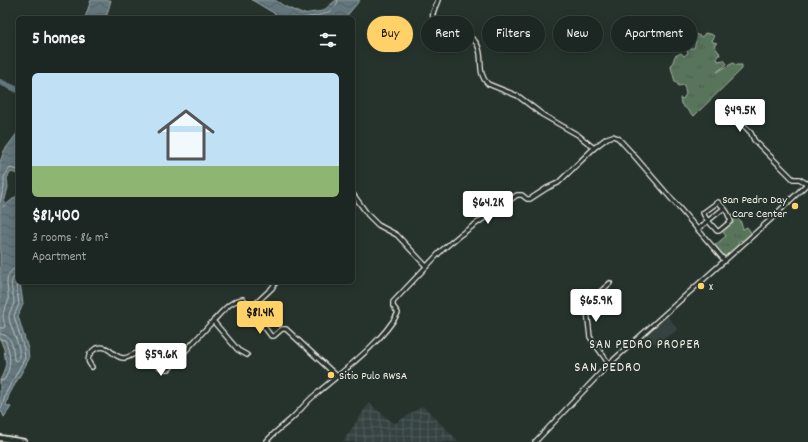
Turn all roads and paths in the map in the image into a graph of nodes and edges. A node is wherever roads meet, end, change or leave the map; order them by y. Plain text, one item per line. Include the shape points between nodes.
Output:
1 (438, 0) edge
2 (736, 117) dead end
3 (594, 148) junction
4 (808, 184) edge
5 (355, 197) edge
6 (724, 208) junction
7 (708, 221) junction
8 (698, 229) junction
9 (725, 261) junction
10 (426, 266) junction
11 (610, 283) dead end
12 (275, 284) edge
13 (250, 309) junction
14 (213, 321) junction
15 (247, 355) dead end
16 (609, 364) junction
17 (92, 367) dead end
18 (338, 376) junction
19 (1, 438) edge
20 (24, 442) edge
21 (266, 442) edge
22 (535, 442) edge

1 - 3 street via 432,18 476,42 480,49 481,72 488,84 518,96
2 - 4 street via 754,140 793,180 800,179
3 - 8 street via 607,138 618,138
3 - 10 street via 558,184 530,200 517,195 460,235
4 - 9 street
5 - 10 street via 378,225 397,235
6 - 7 street
6 - 7 street via 718,202 703,213
6 - 7 street via 731,221 719,231
7 - 8 street
8 - 9 street
9 - 16 street
10 - 18 street via 393,302 397,315 364,352
11 - 16 street via 588,304 587,311 590,336
12 - 13 street
13 - 14 street via 242,299 224,309
13 - 18 street via 271,336 286,329
14 - 15 street via 238,350
14 - 17 street via 169,369 163,369 138,352 121,358 102,347 90,354 88,363
16 - 22 street
18 - 21 street
19 - 20 main road

